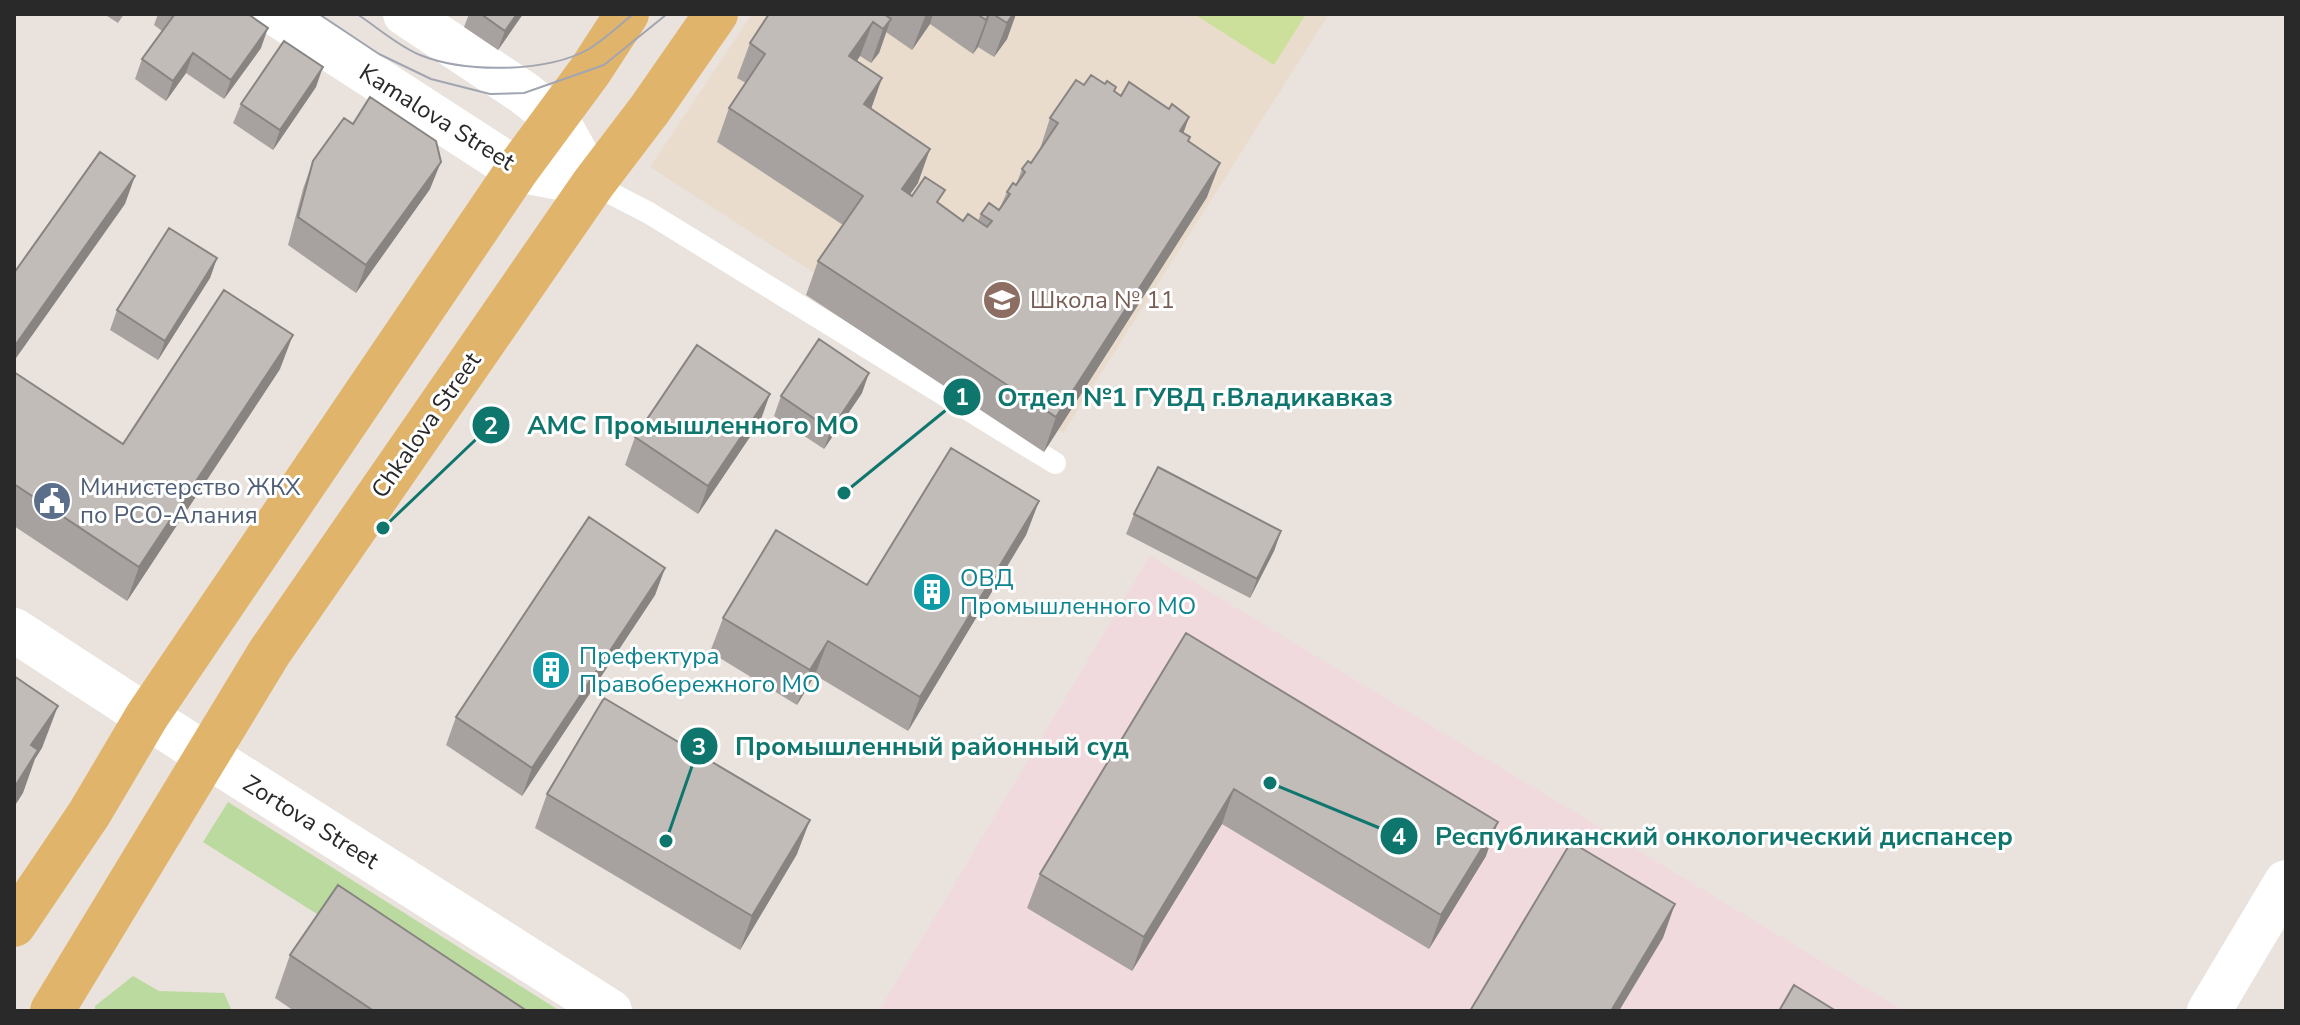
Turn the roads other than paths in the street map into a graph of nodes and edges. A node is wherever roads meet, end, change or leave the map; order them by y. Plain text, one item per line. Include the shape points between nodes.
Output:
1 (276, 14) edge
2 (405, 14) edge
3 (627, 14) edge
4 (716, 14) edge
5 (556, 118) junction
6 (517, 170) junction
7 (593, 184) junction
8 (1055, 463) dead end
9 (14, 630) edge
10 (147, 716) junction
11 (206, 755) junction
12 (2286, 882) edge
13 (14, 925) edge
14 (52, 1011) edge
15 (610, 1011) edge
16 (2209, 1011) edge

1 - 6 street, Kamalova Street
2 - 5 street
3 - 5 main road
4 - 7 main road, Chkalova Street
5 - 6 main road
5 - 7 street
6 - 7 street, Kamalova Street
6 - 10 main road
7 - 8 lane
7 - 11 main road, Chkalova Street via 269,653
9 - 10 street, Zortova Street
10 - 11 street, Zortova Street
10 - 13 main road
11 - 14 main road, Chkalova Street
11 - 15 street, Zortova Street
12 - 16 street

